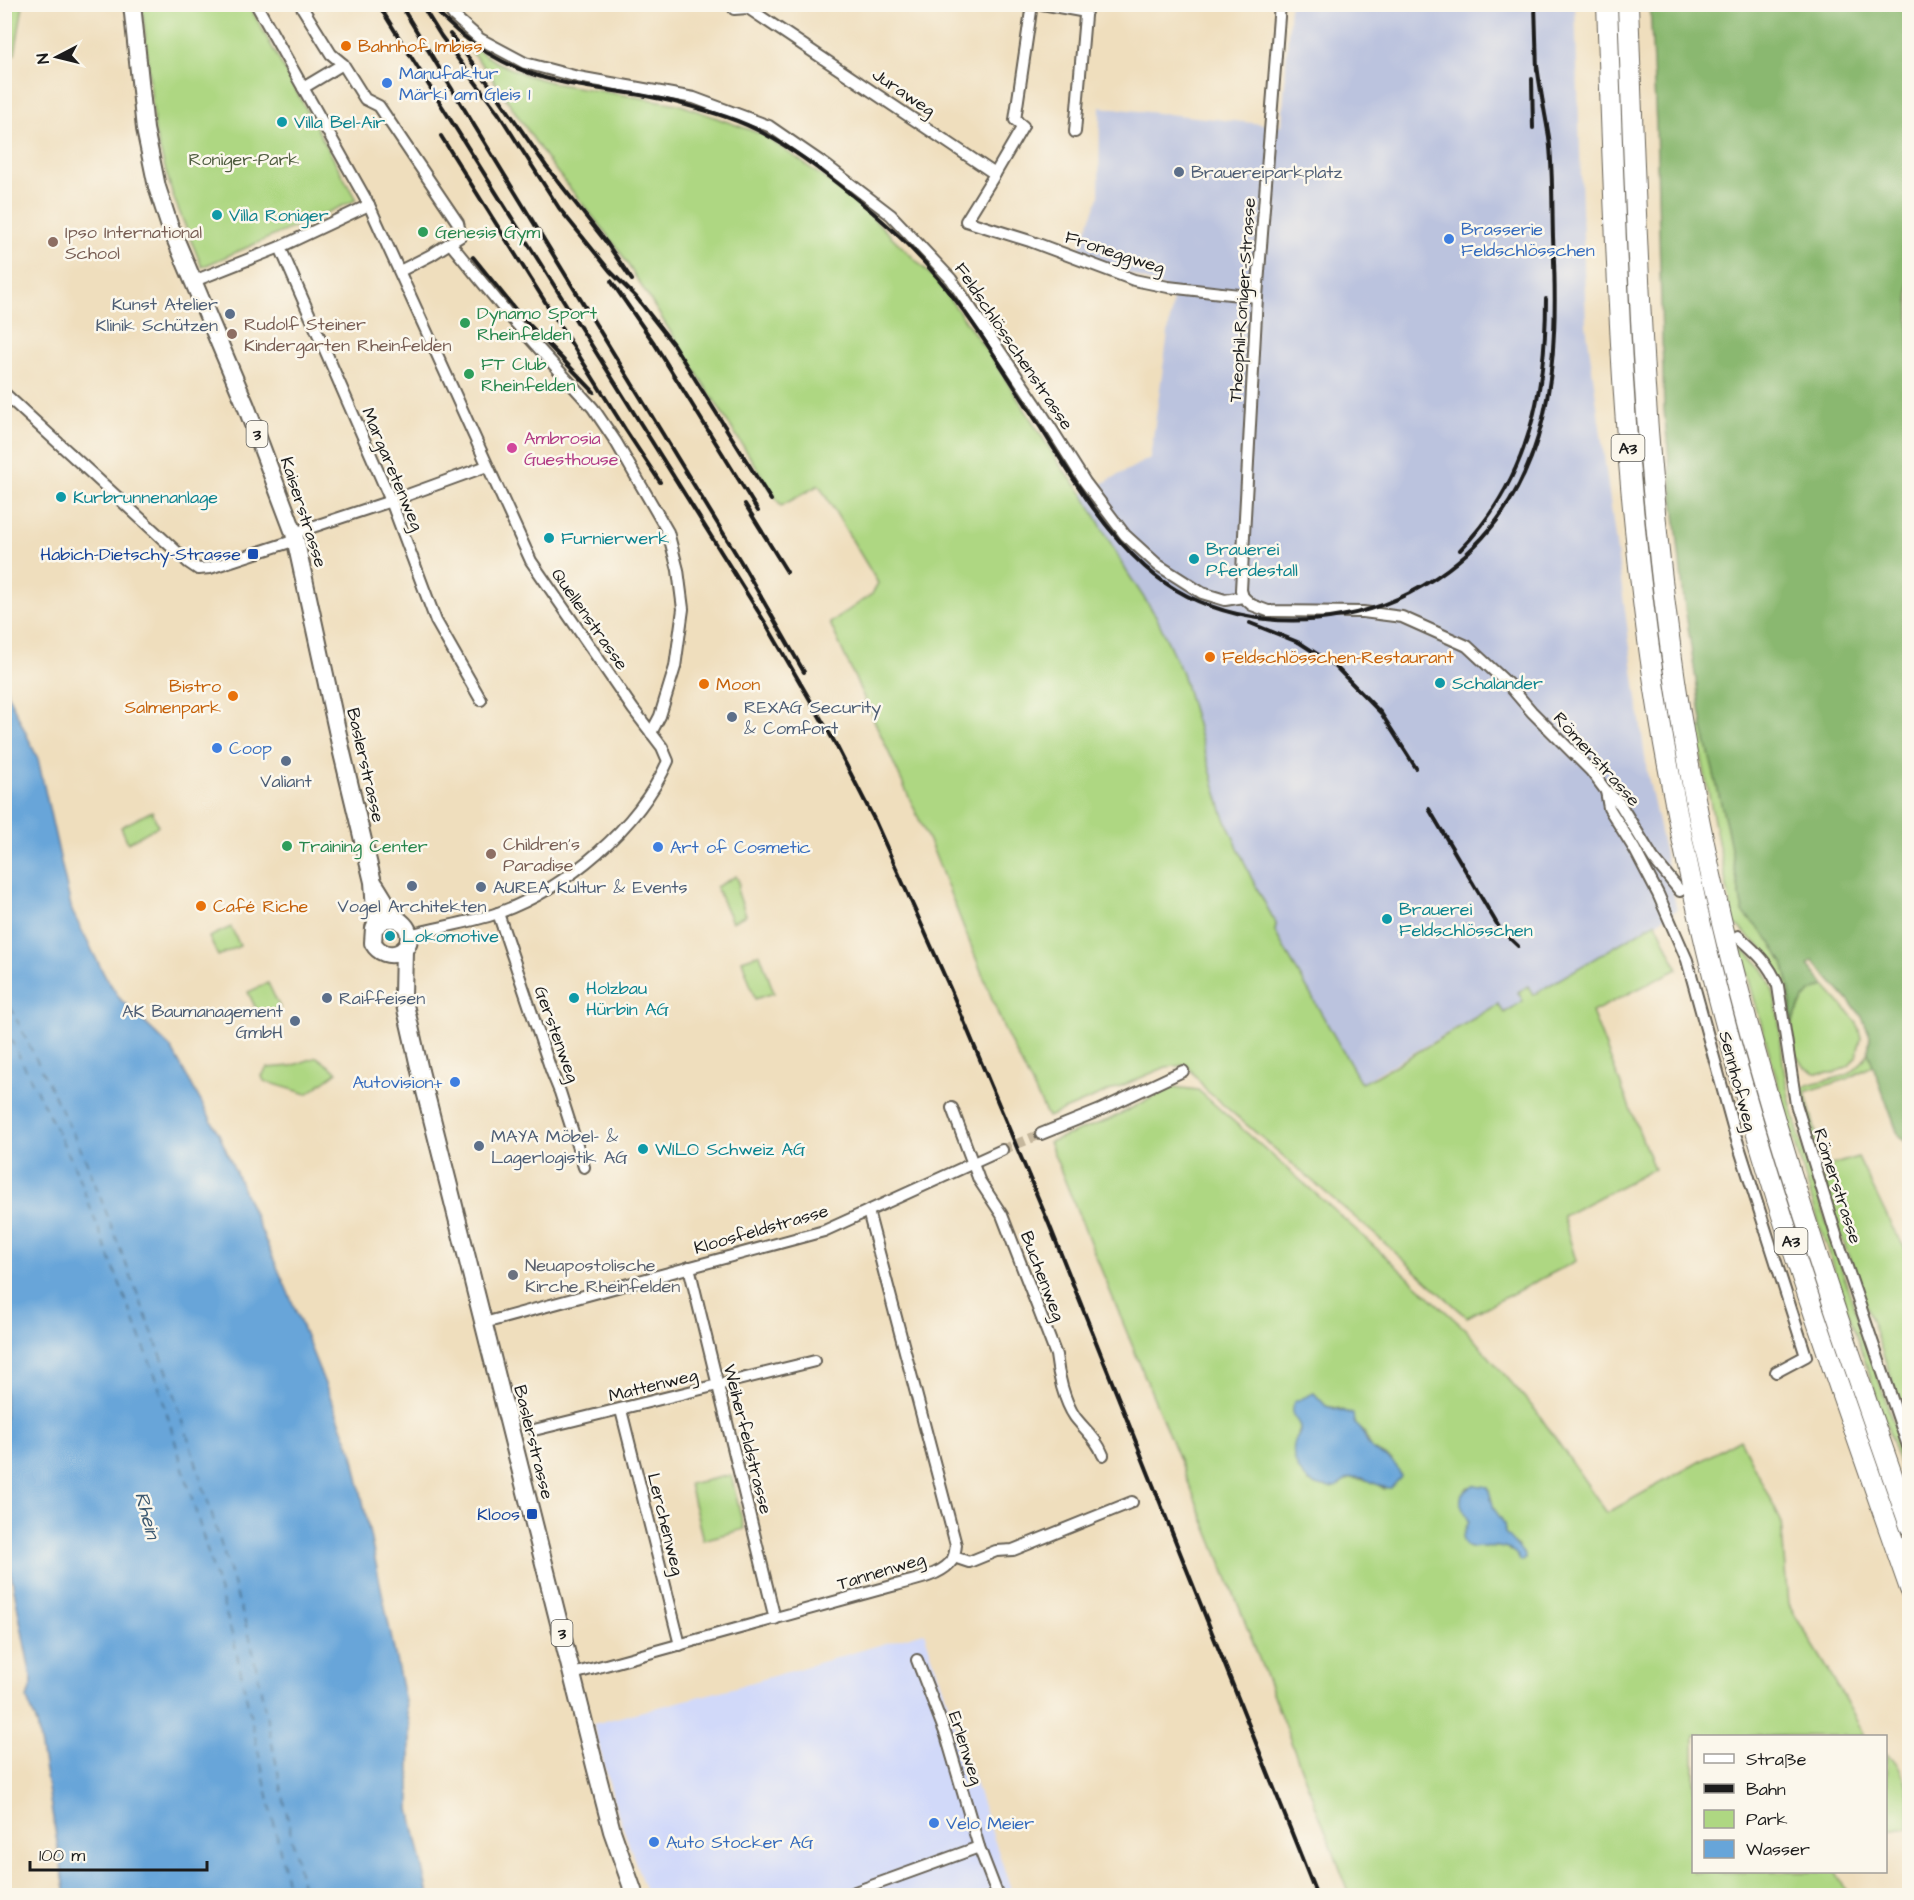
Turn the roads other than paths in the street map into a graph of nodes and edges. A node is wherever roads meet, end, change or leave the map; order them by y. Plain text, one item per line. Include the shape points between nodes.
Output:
1 (132, 4) edge
2 (256, 4) edge
3 (300, 4) edge
4 (445, 4) edge
5 (1032, 4) edge
6 (1042, 4) edge
7 (1280, 4) edge
8 (1607, 4) edge
9 (1628, 4) edge
10 (1086, 8) edge
11 (734, 9) dead end
12 (343, 64) junction
13 (303, 88) junction
14 (1075, 132) dead end
15 (995, 174) junction
16 (369, 205) junction
17 (450, 243) junction
18 (280, 247) junction
19 (400, 271) junction
20 (194, 281) junction
21 (1257, 297) junction
22 (4, 393) edge
23 (486, 466) junction
24 (391, 501) junction
25 (295, 537) junction
26 (1243, 597) junction
27 (322, 657) joint
28 (481, 700) dead end
29 (651, 733) junction
30 (1605, 791) junction
31 (373, 882) junction
32 (1680, 891) dead end
33 (498, 913) junction
34 (397, 919) junction
35 (376, 925) junction
36 (1738, 936) dead end
37 (407, 942) junction
38 (383, 953) junction
39 (403, 996) junction
40 (1183, 1071) dead end
41 (952, 1108) dead end
42 (1041, 1134) tunnel mouth
43 (1002, 1150) tunnel mouth
44 (972, 1162) junction
45 (584, 1167) dead end
46 (868, 1211) junction
47 (689, 1267) junction
48 (484, 1323) junction
49 (815, 1361) dead end
50 (1776, 1371) dead end
51 (717, 1385) junction
52 (621, 1410) junction
53 (534, 1430) dead end
54 (1910, 1452) edge
55 (1103, 1455) dead end
56 (1132, 1503) dead end
57 (1910, 1526) edge
58 (954, 1557) junction
59 (1910, 1589) edge
60 (775, 1620) junction
61 (680, 1645) junction
62 (917, 1660) dead end
63 (573, 1674) junction
64 (979, 1847) junction
65 (635, 1896) edge
66 (844, 1896) edge
67 (998, 1896) edge

1 - 20 main road, Kaiserstrasse / 3 via 145,129 157,187
2 - 13 street, Quellenstrasse
3 - 12 street via 331,54
4 - 26 street, Feldschlösschenstrasse via 480,39 525,63 694,98 769,126 827,166 891,215 951,279 1085,482 1125,535 1158,565 1202,593 1225,600
5 - 15 street via 1015,120 1023,126
6 - 10 street
7 - 21 street, Theophil-Roniger-Strasse
8 - 59 highway, A3 via 1617,275 1632,500 1664,744 1702,930 1742,1082 1806,1287
9 - 57 highway, A3 via 1647,423 1662,588 1686,752 1718,908 1763,1082 1809,1232
10 - 14 street
11 - 15 street, Juraweg via 748,8
12 - 13 street
12 - 17 street via 364,99 379,106 458,223 461,236
13 - 16 street, Quellenstrasse
15 - 21 street, Froneggweg via 966,221 1134,280
16 - 18 street
16 - 19 street, Quellenstrasse
17 - 19 street
17 - 29 street via 593,408 668,532 683,609 675,667
18 - 20 street
18 - 24 street, Margaretenweg
19 - 23 street, Quellenstrasse
20 - 25 main road, Kaiserstrasse / 3
21 - 26 street, Theophil-Roniger-Strasse
22 - 25 street via 198,569
23 - 24 street
23 - 29 street, Quellenstrasse via 531,561
24 - 25 street
24 - 28 street, Margaretenweg via 436,621
25 - 27 main road, Kaiserstrasse / 3
26 - 30 street, Römerstrasse via 1268,611 1363,612 1402,617 1467,646 1591,771
27 - 31 main road, Baslerstrasse / 3
29 - 33 street, Quellenstrasse via 668,761 660,780 618,834 584,865
30 - 32 street, Römerstrasse via 1620,804 1653,858
30 - 50 street, Sennhofweg via 1609,808 1659,894 1687,960 1735,1134 1806,1356
31 - 34 main road, Baslerstrasse / 3
31 - 35 main road, Baslerstrasse / 3
33 - 37 street, Quellenstrasse
33 - 45 street, Gerstenweg
34 - 35 main road via 385,919
34 - 37 main road via 405,925
35 - 38 main road via 373,943
36 - 54 street, Römerstrasse via 1763,959 1778,986 1801,1124
37 - 38 main road via 396,954
37 - 39 main road, Baslerstrasse / 3
38 - 39 main road, Baslerstrasse / 3
39 - 48 main road, Baslerstrasse / 3
40 - 42 street
41 - 44 street, Buchenweg
43 - 44 street, Kloosfeldstrasse
44 - 46 street, Kloosfeldstrasse
44 - 55 street, Buchenweg via 1002,1215 1056,1355 1058,1375 1074,1415 1099,1444
46 - 47 street, Kloosfeldstrasse via 824,1231
46 - 58 street via 956,1545
47 - 48 street, Kloosfeldstrasse
47 - 51 street, Weiherfeldstrasse
48 - 63 main road, Baslerstrasse / 3
49 - 51 street, Mattenweg
51 - 52 street, Mattenweg
51 - 60 street, Weiherfeldstrasse
52 - 53 street, Mattenweg
52 - 61 street, Lerchenweg
56 - 58 street via 1013,1550 996,1551 969,1562
58 - 60 street, Tannenweg via 938,1571
60 - 61 street, Tannenweg
61 - 63 street, Tannenweg
62 - 64 street, Erlenweg via 946,1735
63 - 65 main road, Baslerstrasse / 3 via 612,1831
64 - 66 street
64 - 67 street, Erlenweg

